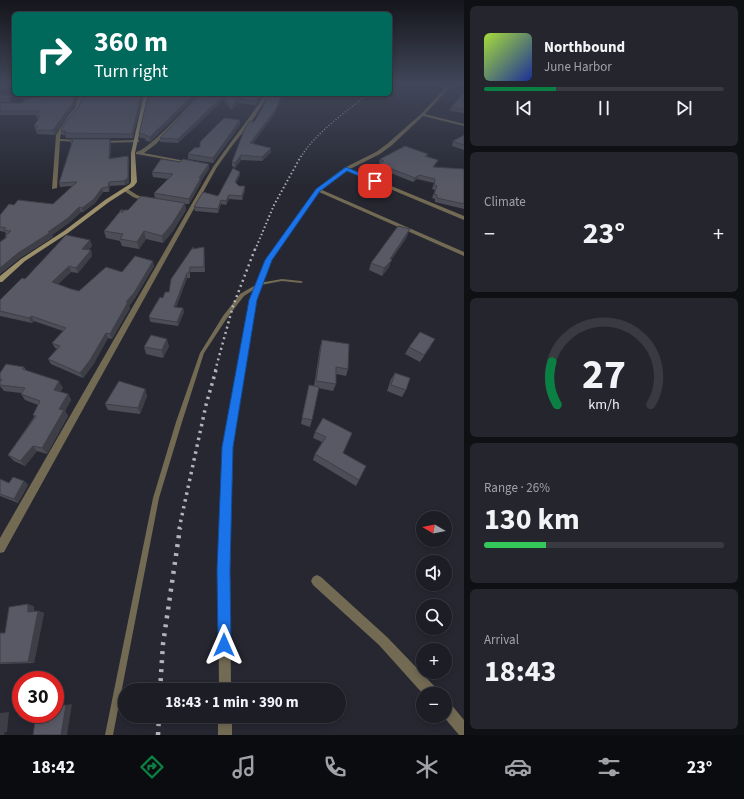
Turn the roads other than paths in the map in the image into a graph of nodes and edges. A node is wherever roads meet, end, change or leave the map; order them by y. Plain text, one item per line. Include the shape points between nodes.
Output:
1 (68, 119) edge
2 (141, 119) edge
3 (177, 119) edge
4 (251, 119) edge
5 (417, 119) edge
6 (440, 119) edge
7 (464, 125) edge
8 (59, 140) junction
9 (86, 141) edge
10 (137, 141) junction
11 (93, 142) edge
12 (133, 153) junction
13 (140, 154) junction
14 (194, 163) edge
15 (346, 169) junction
16 (54, 188) dead end
17 (126, 190) junction
18 (318, 190) junction
19 (155, 202) edge
20 (464, 218) edge
21 (464, 254) edge
22 (0, 280) edge
23 (301, 282) dead end
24 (260, 284) junction
25 (0, 548) edge
26 (318, 581) dead end
27 (225, 683) edge
28 (426, 687) edge
29 (452, 716) edge
30 (225, 723) edge
31 (464, 730) edge
32 (109, 735) edge
33 (225, 735) edge

1 - 8 street via 58,135
2 - 10 main road
3 - 13 street
4 - 25 street via 211,166
5 - 15 street via 378,153
6 - 7 street
8 - 9 street
8 - 16 street
10 - 11 street
10 - 12 main road
12 - 13 street
12 - 17 main road via 134,182
13 - 14 street
15 - 18 street
15 - 20 street
17 - 19 street via 135,196
17 - 22 main road via 107,200 66,232 23,260
18 - 21 street
18 - 24 street via 269,260
23 - 24 lane via 282,280
24 - 27 street via 253,300 228,447 224,570
24 - 32 lane via 242,295 202,353 181,415 156,498
26 - 28 street via 383,641
29 - 31 street
30 - 33 street

